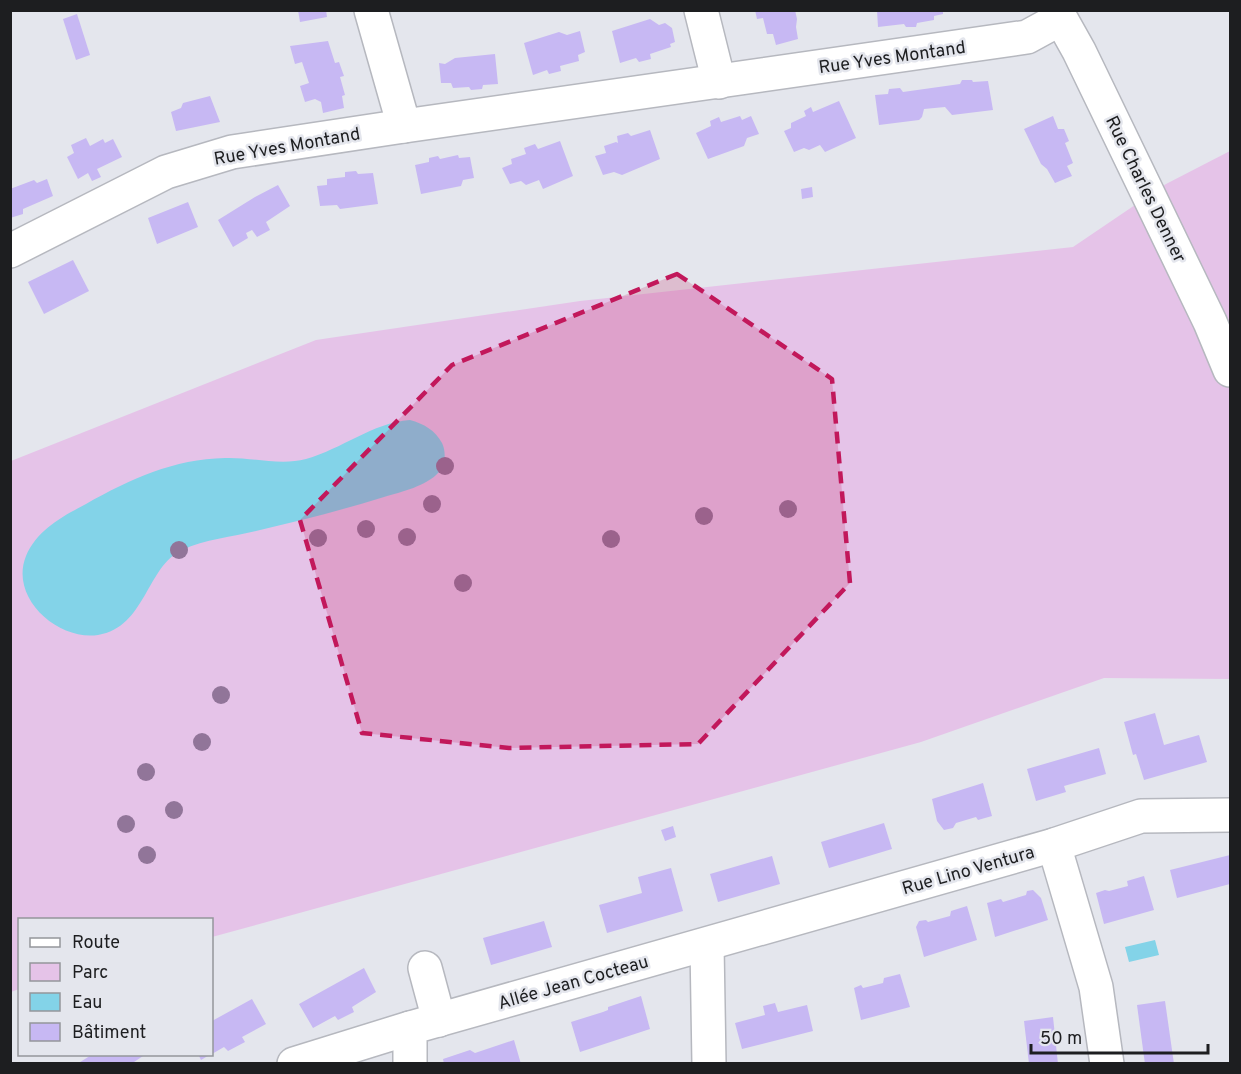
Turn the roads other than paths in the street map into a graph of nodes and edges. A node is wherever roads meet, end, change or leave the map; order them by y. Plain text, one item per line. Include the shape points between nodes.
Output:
1 (370, 10) edge
2 (701, 10) edge
3 (1058, 15) edge
4 (719, 82) junction
5 (404, 126) junction
6 (10, 251) edge
7 (1230, 370) edge
8 (1230, 815) edge
9 (1054, 845) junction
10 (707, 945) junction
11 (425, 968) dead end
12 (424, 1024) junction
13 (294, 1064) edge
14 (410, 1064) edge
15 (710, 1064) edge
16 (1107, 1064) edge

1 - 5 street
2 - 4 street
3 - 4 street, Rue Yves Montand via 1027,37
3 - 7 street, Rue Charles Denner via 1079,51
4 - 5 street, Rue Yves Montand
5 - 6 street, Rue Yves Montand via 232,152 166,172
8 - 9 street, Rue Lino Ventura via 1141,816
9 - 10 street, Rue Lino Ventura
9 - 16 street via 1096,987
10 - 12 street, Allée Jean Cocteau
10 - 15 street
11 - 12 street
12 - 13 street, Allée Jean Cocteau
12 - 14 street

